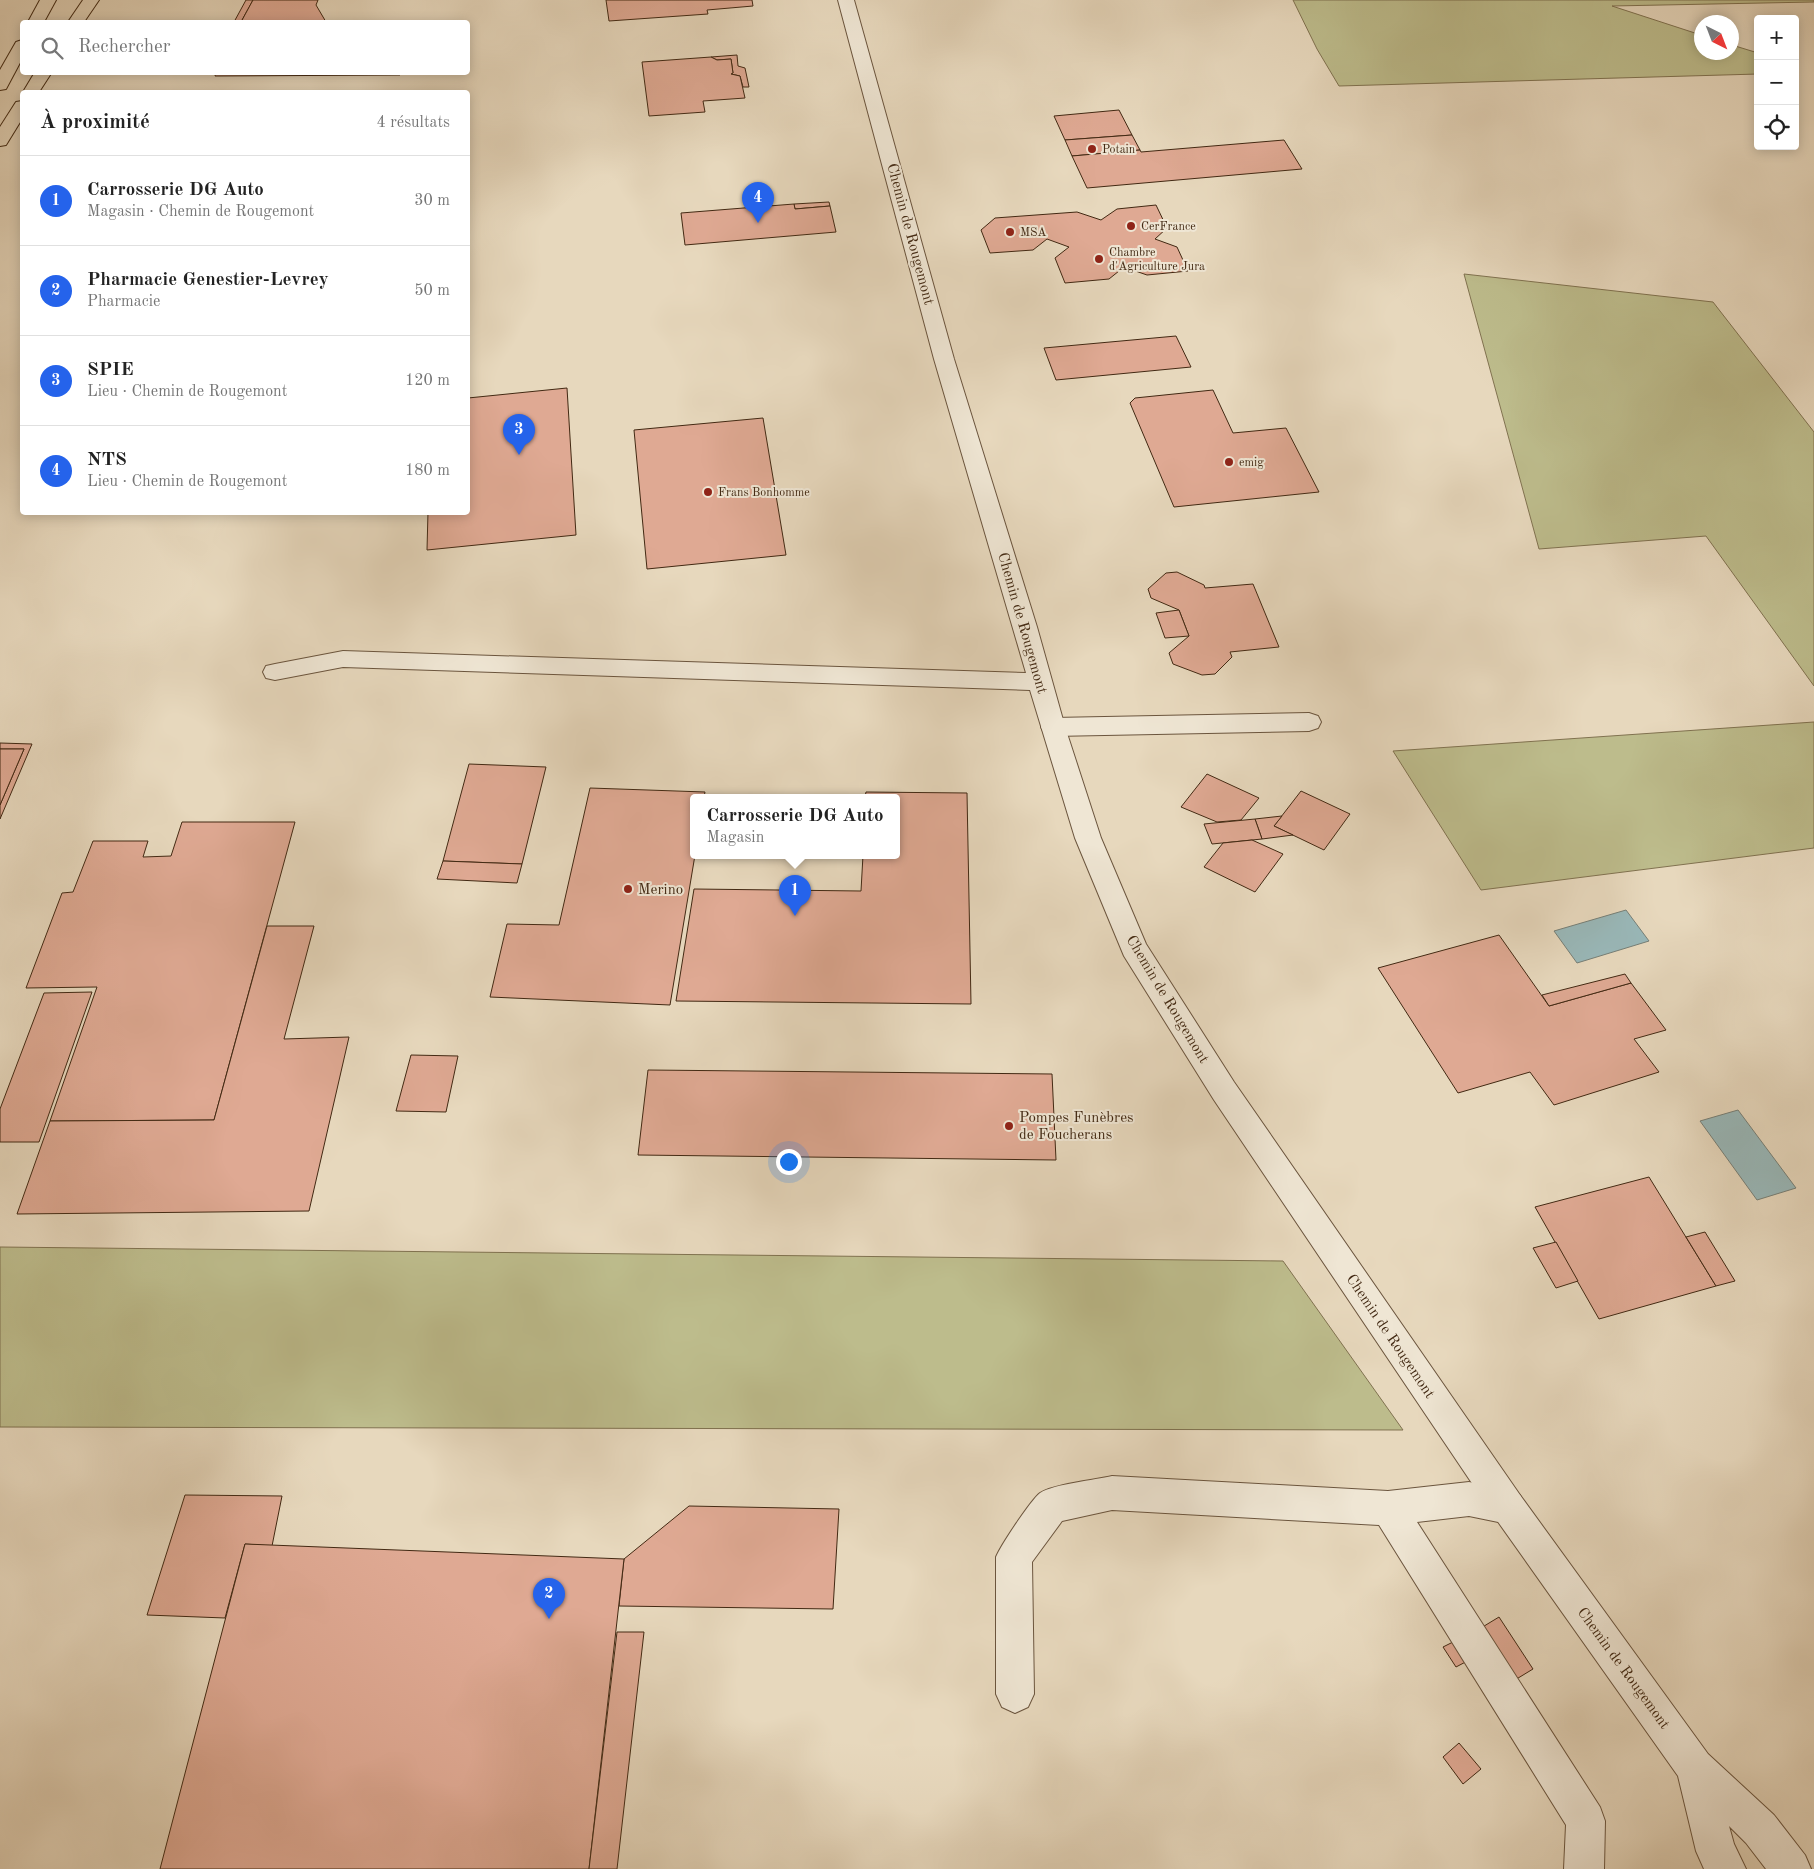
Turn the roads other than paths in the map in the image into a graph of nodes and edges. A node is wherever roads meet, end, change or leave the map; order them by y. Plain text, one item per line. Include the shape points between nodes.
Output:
1 (48, 0) edge
2 (91, 0) edge
3 (846, 0) edge
4 (37, 20) edge
5 (77, 20) edge
6 (20, 50) edge
7 (42, 75) edge
8 (0, 85) edge
9 (32, 90) edge
10 (20, 109) edge
11 (0, 141) edge
12 (275, 672) dead end
13 (1041, 682) junction
14 (1309, 722) dead end
15 (1053, 727) junction
16 (1508, 1507) junction
17 (1388, 1508) junction
18 (1014, 1694) dead end
19 (1695, 1767) junction
20 (1584, 1869) edge
21 (1726, 1869) edge
22 (1791, 1869) edge

1 - 4 main road
2 - 5 main road
3 - 13 street, Chemin de Rougemont via 957,404
6 - 8 main road
7 - 9 main road
10 - 11 main road
12 - 13 street via 343,660 369,660
13 - 15 street, Chemin de Rougemont
14 - 15 street
15 - 16 street, Chemin de Rougemont via 1088,838 1134,948 1224,1091
16 - 17 street via 1469,1499
16 - 19 street, Chemin de Rougemont
17 - 18 street via 1112,1493 1052,1506 1014,1557
17 - 20 street via 1586,1821
19 - 21 street, Chemin de Rougemont via 1716,1851
19 - 22 street, Chemin de Rougemont via 1760,1828

